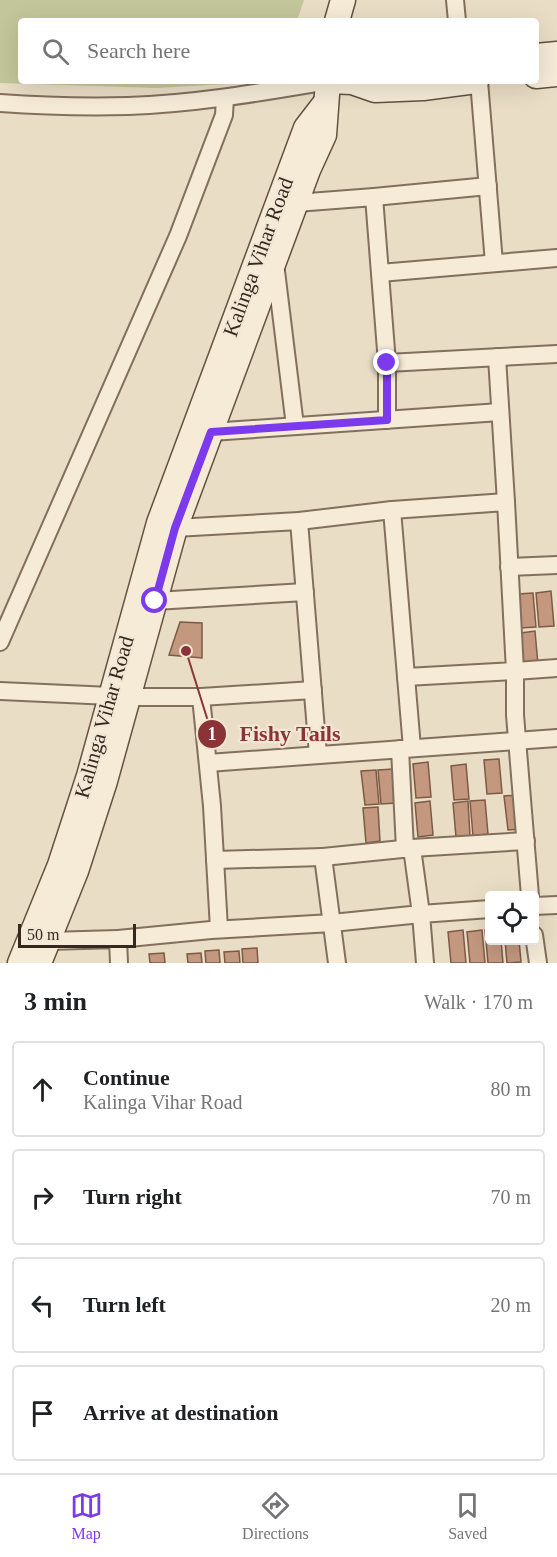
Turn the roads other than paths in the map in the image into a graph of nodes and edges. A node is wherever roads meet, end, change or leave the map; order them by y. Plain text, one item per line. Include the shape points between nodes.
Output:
1 (343, 0) edge
2 (455, 0) edge
3 (338, 18) edge
4 (457, 18) edge
5 (557, 54) edge
6 (539, 56) edge
7 (557, 74) edge
8 (539, 76) edge
9 (344, 84) edge
10 (358, 84) edge
11 (454, 84) edge
12 (478, 84) edge
13 (327, 88) edge
14 (225, 98) junction
15 (0, 102) edge
16 (488, 186) junction
17 (374, 197) junction
18 (296, 203) junction
19 (557, 258) edge
20 (275, 260) junction
21 (494, 263) junction
22 (380, 273) junction
23 (557, 354) edge
24 (497, 357) junction
25 (387, 363) junction
26 (500, 412) junction
27 (387, 420) junction
28 (295, 426) junction
29 (211, 432) junction
30 (506, 502) junction
31 (392, 510) junction
32 (299, 520) junction
33 (167, 525) junction
34 (557, 565) edge
35 (509, 567) junction
36 (305, 592) junction
37 (155, 601) junction
38 (0, 642) edge
39 (557, 668) edge
40 (515, 671) junction
41 (406, 677) junction
42 (313, 690) junction
43 (0, 692) edge
44 (120, 696) junction
45 (201, 697) junction
46 (557, 738) edge
47 (518, 740) junction
48 (406, 748) junction
49 (318, 755) junction
50 (208, 763) junction
51 (526, 841) junction
52 (409, 848) junction
53 (323, 857) junction
54 (215, 860) junction
55 (530, 891) edge
56 (557, 905) edge
57 (539, 906) edge
58 (485, 909) edge
59 (421, 914) junction
60 (332, 923) junction
61 (219, 929) junction
62 (118, 939) junction
63 (535, 945) edge
64 (43, 952) edge
65 (20, 963) edge
66 (119, 963) edge
67 (337, 963) edge
68 (425, 963) edge
69 (538, 963) edge

1 - 3 street
2 - 4 street
5 - 6 street
7 - 8 street
9 - 13 street
10 - 11 street via 375,90
12 - 16 street
13 - 14 street
13 - 18 street, Kalinga Vihar Road via 324,135
13 - 33 street, Kalinga Vihar Road via 306,128
14 - 15 street via 129,106
14 - 38 street via 224,115 178,236
16 - 17 street
16 - 21 street
17 - 18 street
17 - 22 street
18 - 20 street, Kalinga Vihar Road
19 - 21 street
20 - 28 street
20 - 29 street, Kalinga Vihar Road
21 - 22 street
22 - 25 street
23 - 24 street
24 - 25 street
24 - 26 street
25 - 27 street
26 - 27 street
26 - 30 street
27 - 28 street
28 - 29 street
29 - 33 street, Kalinga Vihar Road
30 - 31 street
30 - 35 street
31 - 32 street
31 - 41 street
32 - 33 street
32 - 36 street
33 - 37 street, Kalinga Vihar Road
33 - 44 street, Kalinga Vihar Road
34 - 35 street
35 - 40 street
36 - 37 street
36 - 42 street
37 - 44 street, Kalinga Vihar Road
39 - 40 street
40 - 41 street
40 - 47 street
41 - 48 street
42 - 45 street
42 - 49 street
43 - 44 street
44 - 45 street
44 - 64 street, Kalinga Vihar Road via 105,781
44 - 65 street, Kalinga Vihar Road via 88,776 60,865
45 - 50 street
46 - 47 street
47 - 48 street
47 - 51 street
48 - 49 street
48 - 52 street
49 - 50 street
50 - 54 street
51 - 52 street
51 - 55 street
52 - 53 street
52 - 59 street
53 - 54 street
53 - 60 street
54 - 61 street
56 - 57 street
58 - 59 street
59 - 60 street
59 - 68 street
60 - 61 street
60 - 67 street
61 - 62 street
62 - 64 street
62 - 66 street
63 - 69 street

